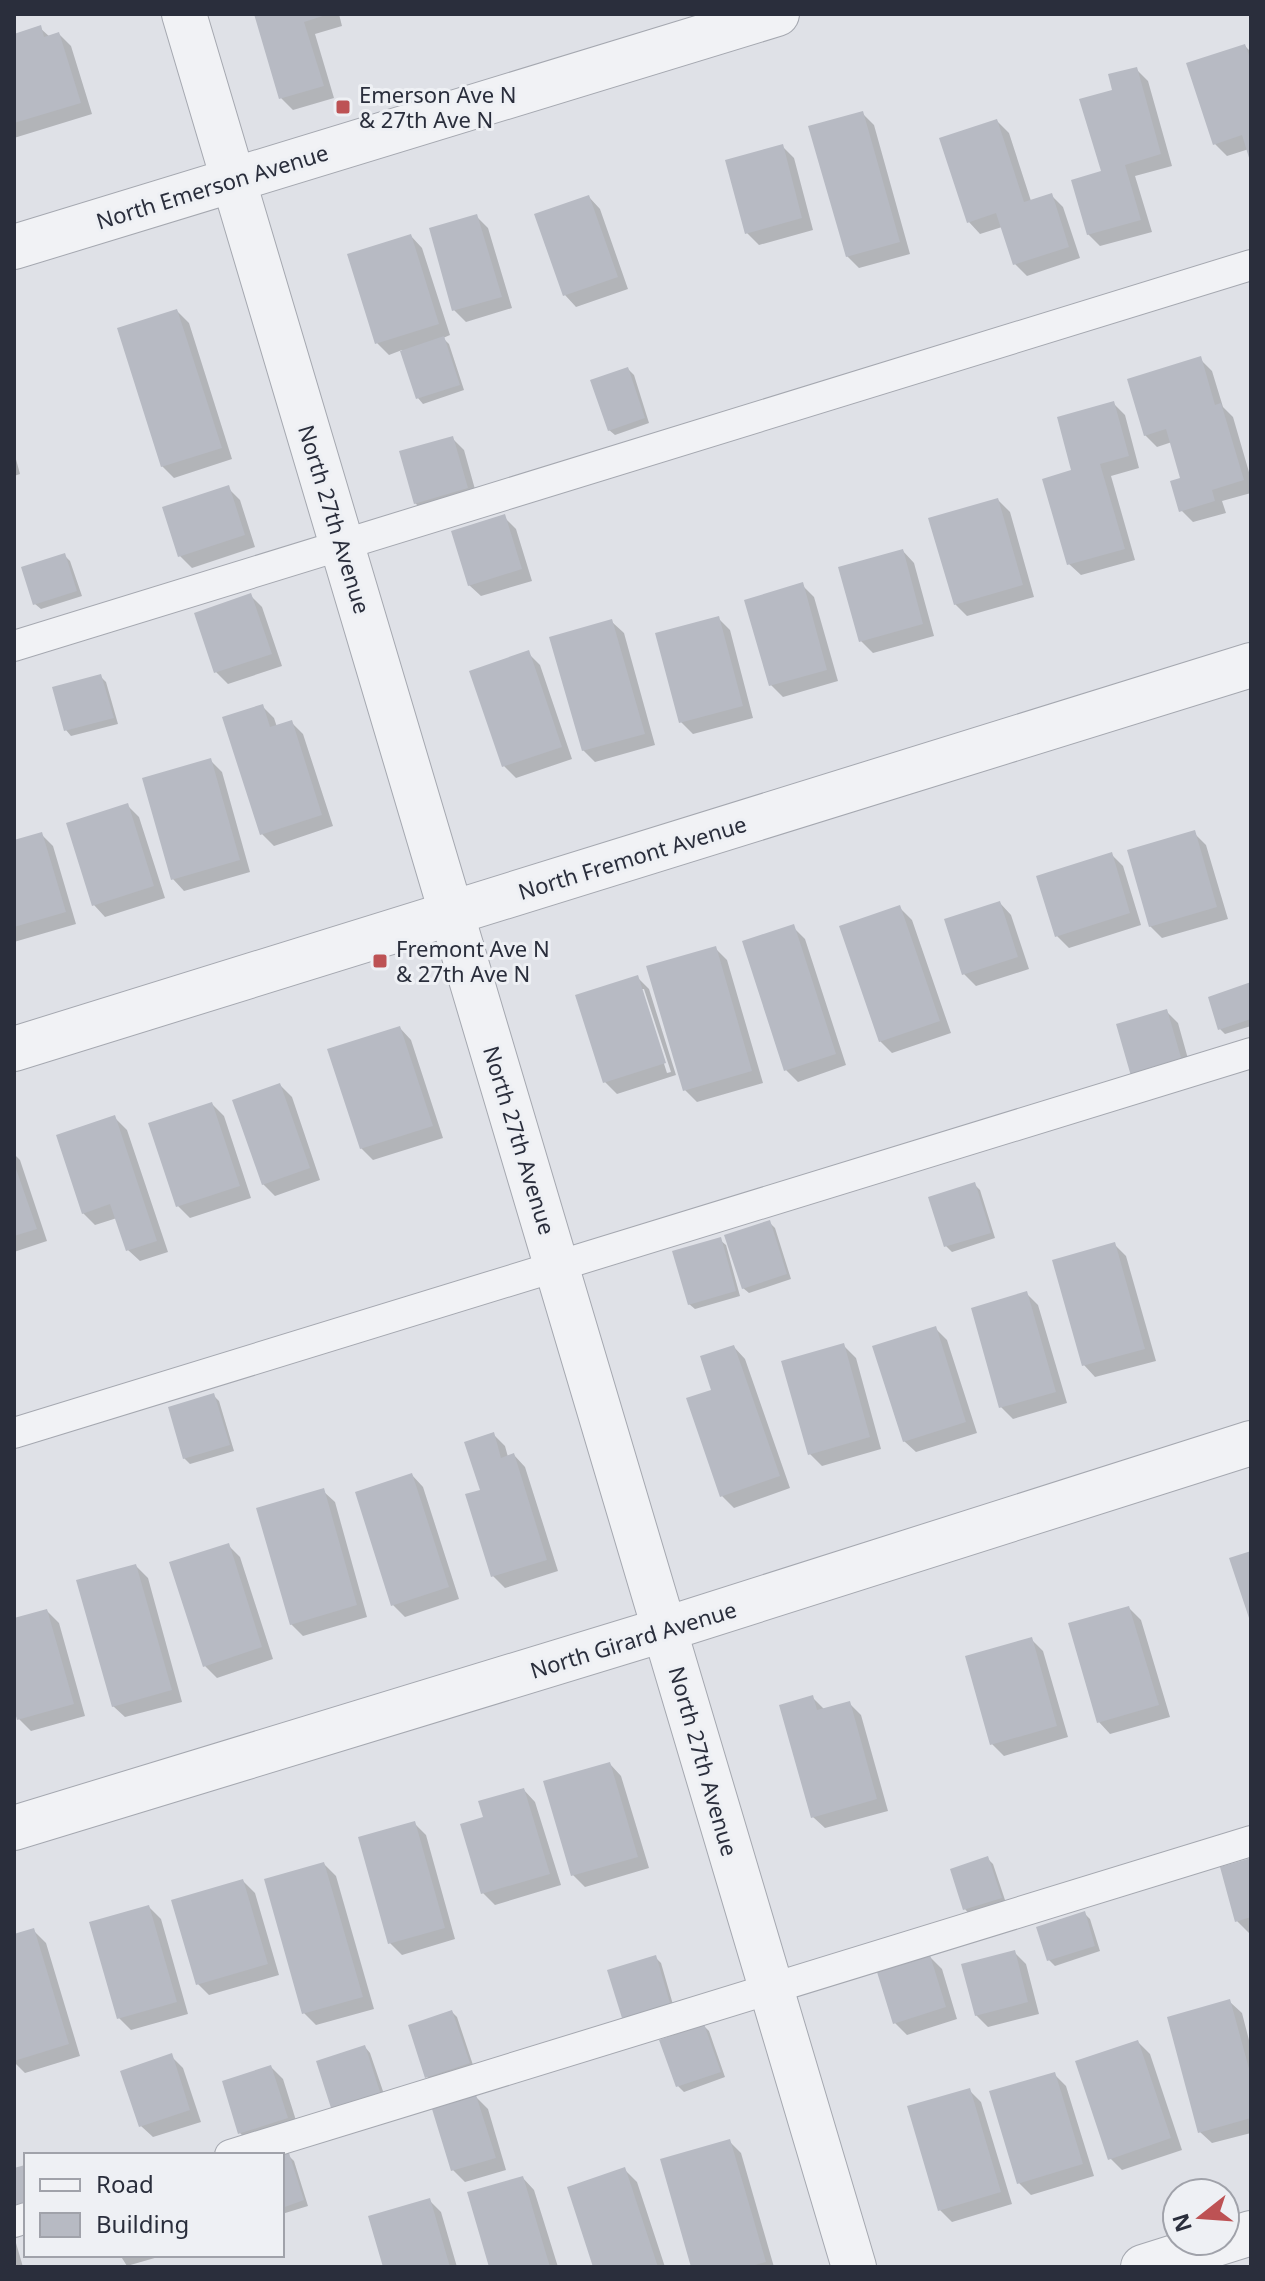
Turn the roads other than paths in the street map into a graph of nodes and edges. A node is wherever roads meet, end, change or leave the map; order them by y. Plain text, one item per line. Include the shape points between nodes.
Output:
1 (184, 14) edge
2 (777, 14) edge
3 (234, 180) junction
4 (14, 247) edge
5 (1251, 265) edge
6 (343, 545) junction
7 (14, 646) edge
8 (1251, 665) edge
9 (452, 912) junction
10 (14, 1049) edge
11 (1251, 1053) edge
12 (558, 1266) junction
13 (14, 1433) edge
14 (1251, 1443) edge
15 (666, 1629) junction
16 (14, 1828) edge
17 (1251, 1841) edge
18 (770, 1989) junction
19 (237, 2153) edge
20 (1251, 2233) edge
21 (854, 2267) edge
22 (1143, 2267) edge

1 - 3 street, North 27th Avenue
2 - 3 street, North Emerson Avenue
3 - 4 street, North Emerson Avenue
3 - 6 street, North 27th Avenue
5 - 6 lane
6 - 7 lane
6 - 9 street, North 27th Avenue
8 - 9 street, North Fremont Avenue
9 - 10 street, North Fremont Avenue
9 - 12 street, North 27th Avenue
11 - 12 lane
12 - 13 lane
12 - 15 street, North 27th Avenue
14 - 15 street, North Girard Avenue
15 - 16 street, North Girard Avenue
15 - 18 street, North 27th Avenue
17 - 18 lane
18 - 19 lane
18 - 21 street, North 27th Avenue
20 - 22 street

